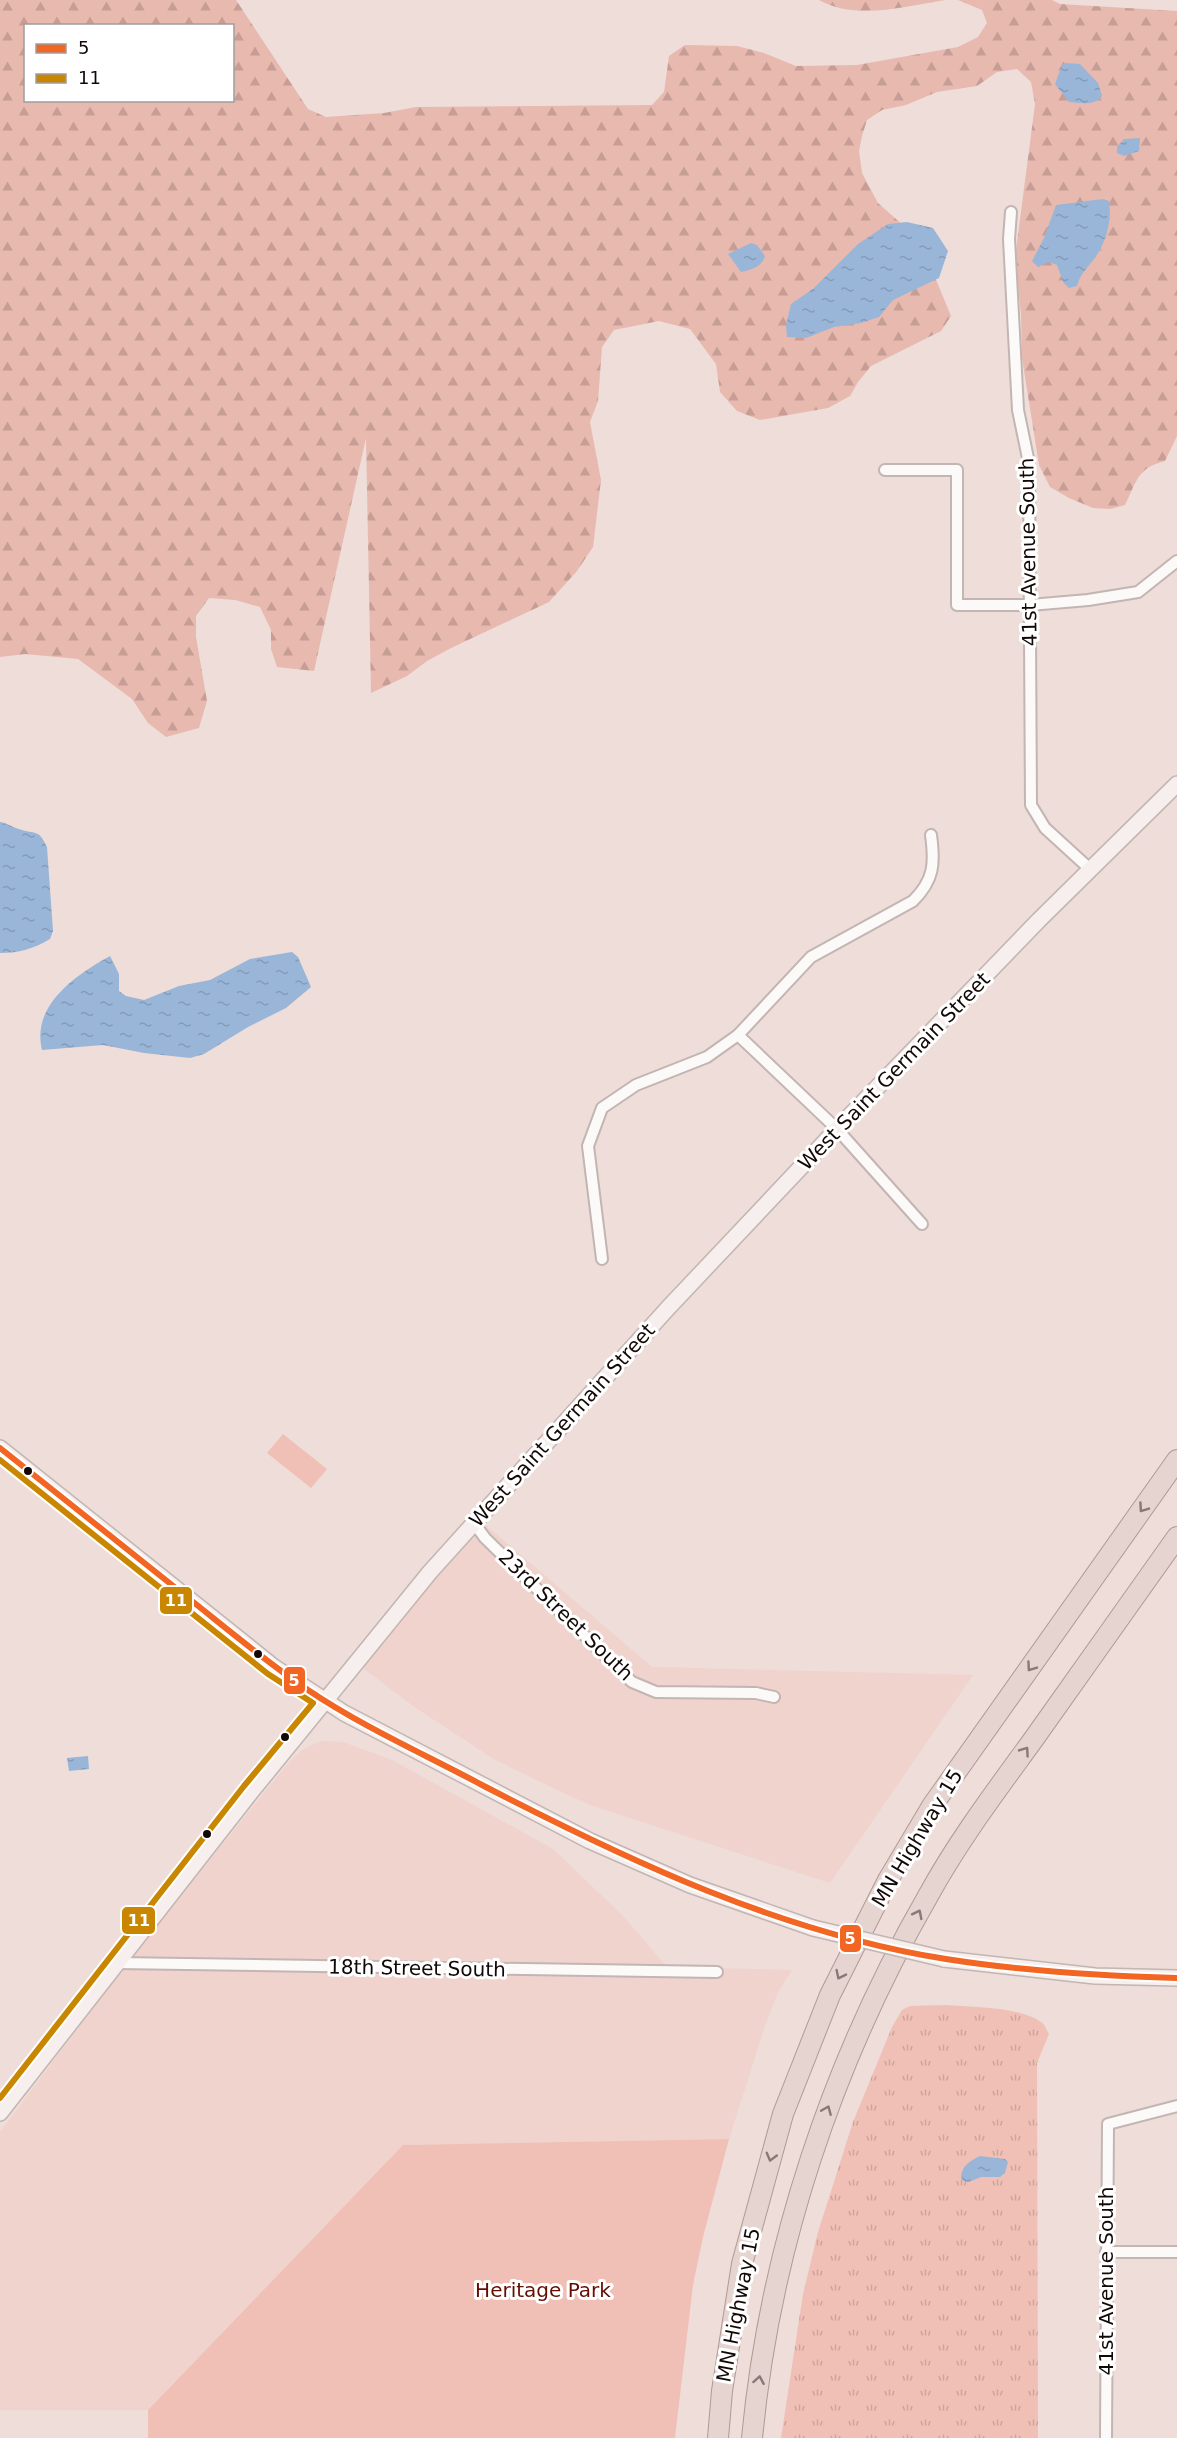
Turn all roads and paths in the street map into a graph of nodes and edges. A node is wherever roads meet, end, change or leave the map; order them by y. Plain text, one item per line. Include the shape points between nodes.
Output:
1 (1011, 212) dead end
2 (885, 470) dead end
3 (1177, 561) edge
4 (1030, 605) junction
5 (1177, 784) edge
6 (931, 835) dead end
7 (1091, 870) junction
8 (738, 1035) junction
9 (837, 1129) junction
10 (922, 1224) dead end
11 (602, 1258) dead end
12 (0, 1448) edge
13 (1177, 1460) edge
14 (474, 1523) junction
15 (1177, 1537) edge
16 (774, 1697) dead end
17 (327, 1701) junction
18 (116, 1963) junction
19 (717, 1972) dead end
20 (1177, 1978) edge
21 (1177, 2106) edge
22 (0, 2113) edge
23 (1106, 2252) junction
24 (1177, 2252) edge
25 (718, 2438) edge
26 (752, 2438) edge
27 (1106, 2438) edge

1 - 4 street, 41st Avenue South via 1008,239 1018,410 1029,463
2 - 4 street via 957,470 957,605
3 - 4 street via 1138,591
4 - 7 street, 41st Avenue South via 1031,805 1046,828
5 - 7 street, West Saint Germain Street
6 - 8 street via 934,859 925,889 913,901 811,957
7 - 9 street, West Saint Germain Street
8 - 9 street
8 - 11 street via 707,1057 636,1085 602,1108 588,1146
9 - 10 street
9 - 14 street, West Saint Germain Street via 668,1308
12 - 17 street via 259,1655
13 -> 25 highway, MN Highway 15 via 932,1806 888,1880 830,1995 783,2114 742,2264
14 - 16 street, 23rd Street South via 632,1682 656,1692 756,1693
14 - 17 street, West Saint Germain Street via 429,1572
26 -> 15 highway, MN Highway 15 via 780,2268 822,2123 869,2010 928,1896 976,1819
17 - 18 street, West Saint Germain Street
17 - 20 street, bridge via 590,1841 690,1885 813,1928 944,1959 1095,1976
18 - 19 street, 18th Street South
18 - 22 street, West Saint Germain Street
21 - 23 street, 41st Avenue South via 1108,2124
23 - 24 street
23 - 27 street, 41st Avenue South

